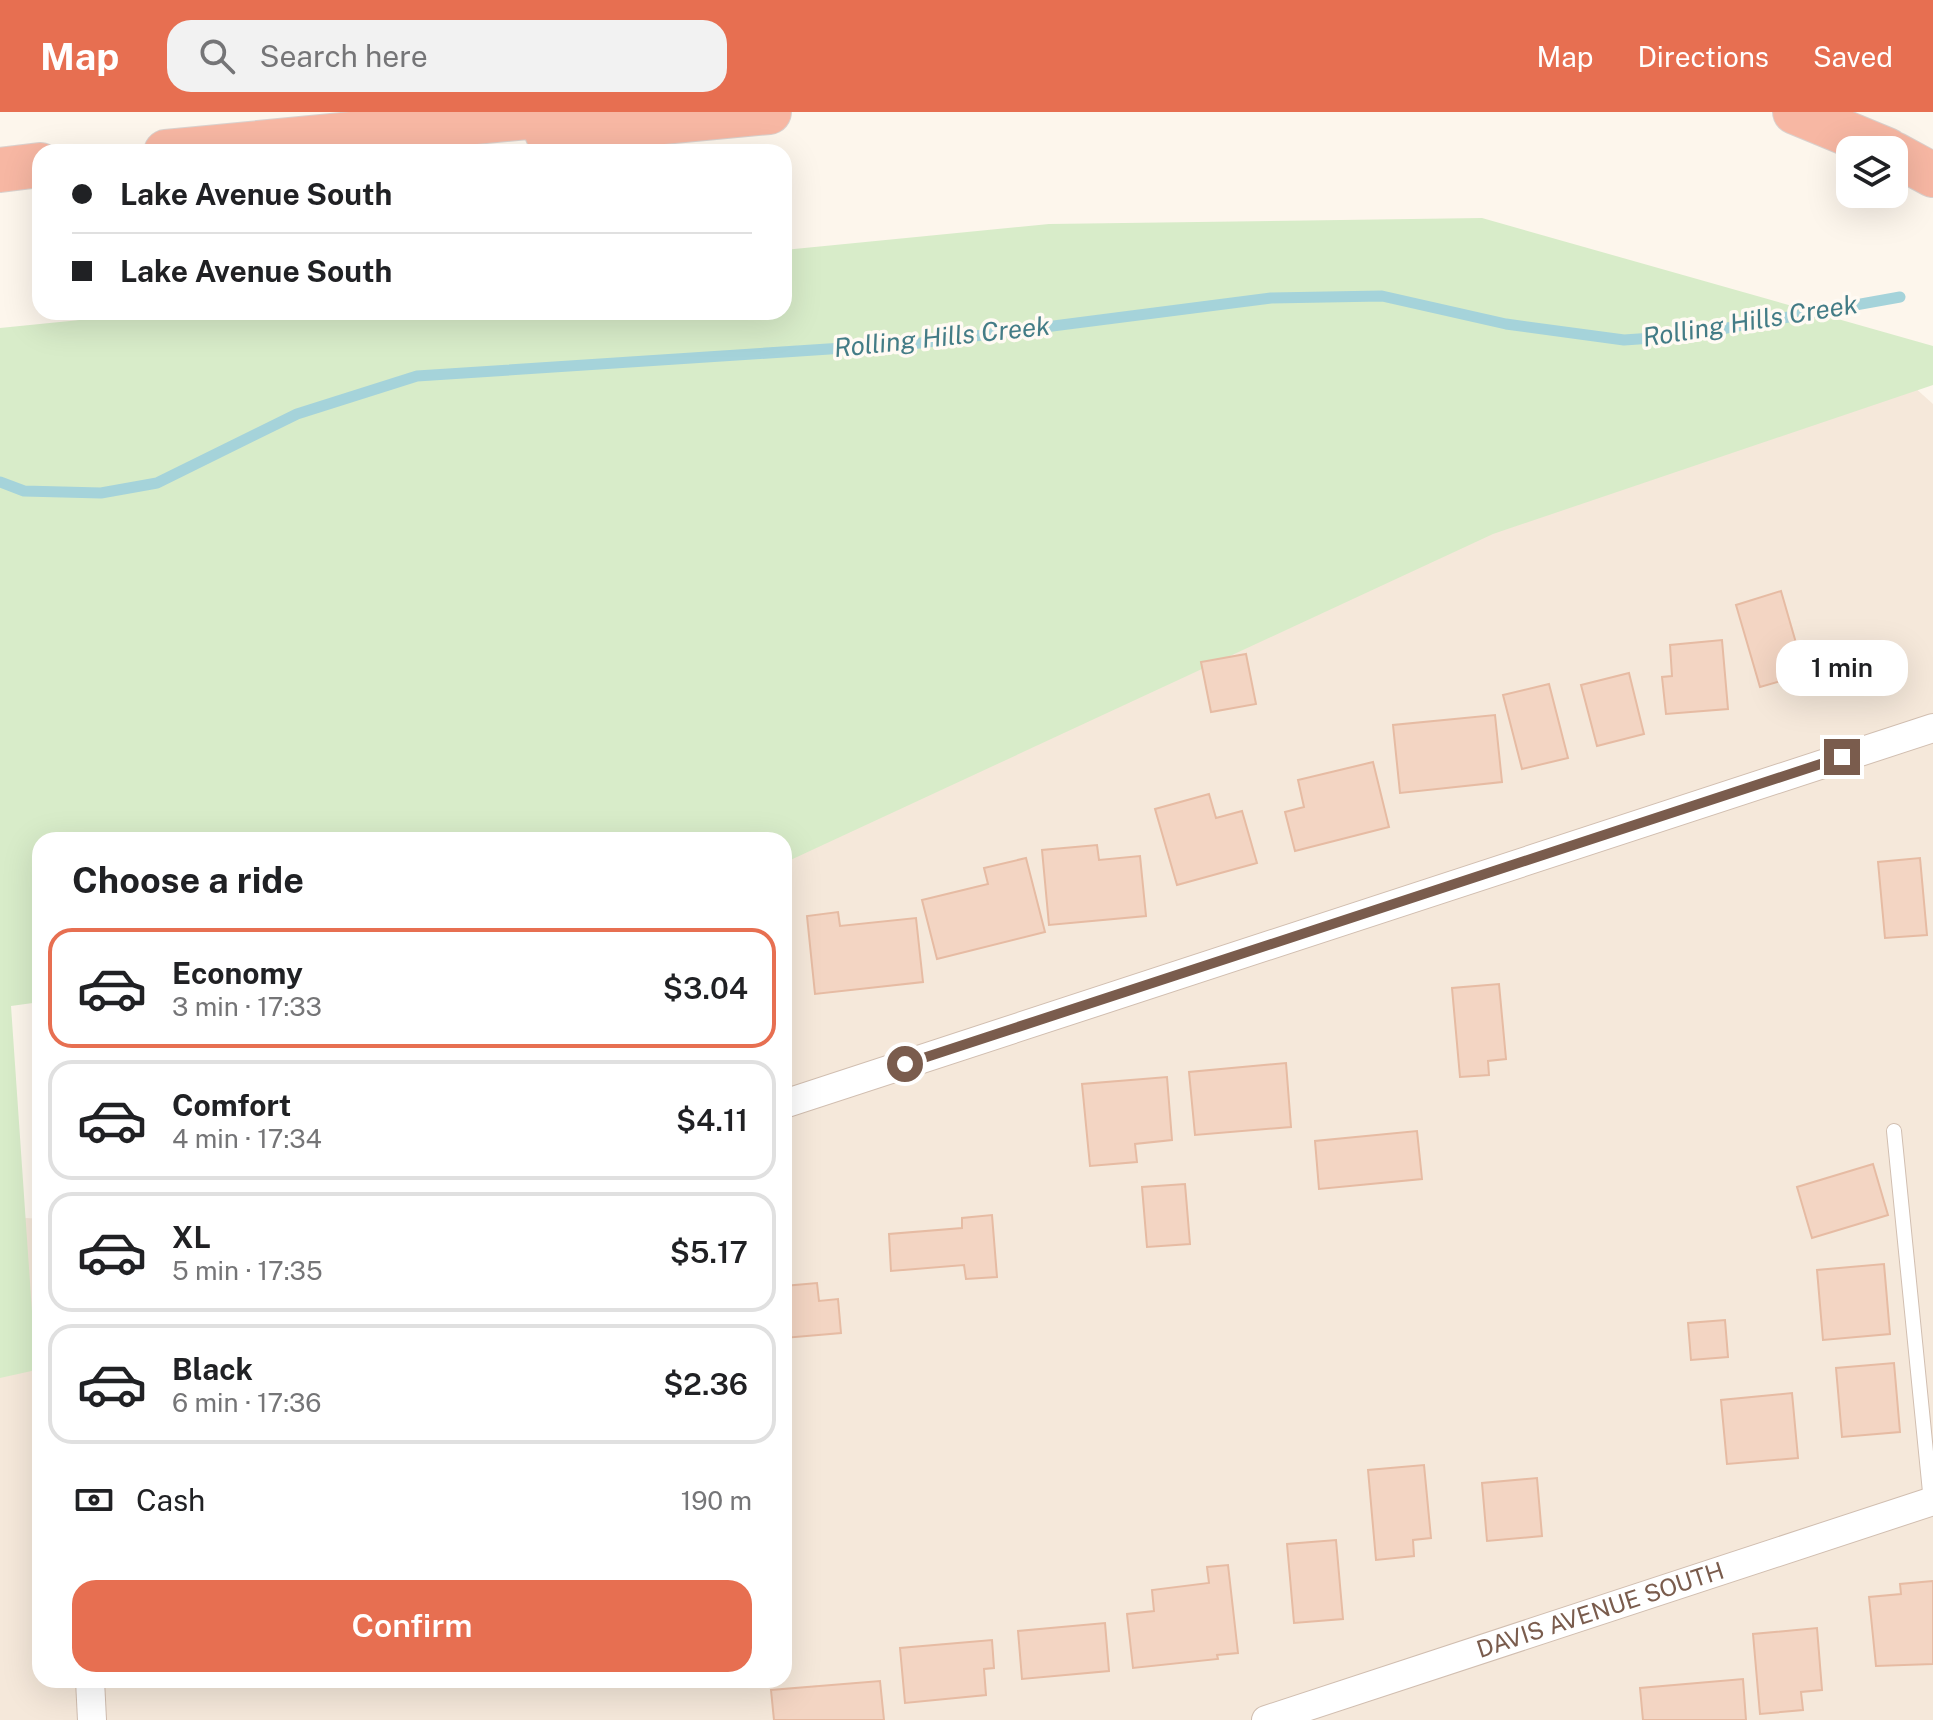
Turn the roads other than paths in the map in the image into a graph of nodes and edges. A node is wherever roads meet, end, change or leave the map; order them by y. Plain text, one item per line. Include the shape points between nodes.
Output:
1 (579, 112) edge
2 (769, 112) edge
3 (1795, 112) edge
4 (405, 131) junction
5 (1853, 136) edge
6 (239, 144) edge
7 (1908, 162) edge
8 (32, 166) edge
9 (0, 170) edge
10 (1933, 175) edge
11 (1933, 728) edge
12 (792, 1101) edge
13 (1894, 1131) dead end
14 (1932, 1502) edge
15 (90, 1688) edge
16 (92, 1720) edge
17 (1266, 1720) edge

1 - 4 highway
2 - 4 highway via 501,137
3 - 5 highway
4 - 6 highway
7 - 10 highway
8 - 9 highway
11 - 12 street
13 - 14 lane
14 - 17 street, DAVIS AVENUE SOUTH
15 - 16 street

